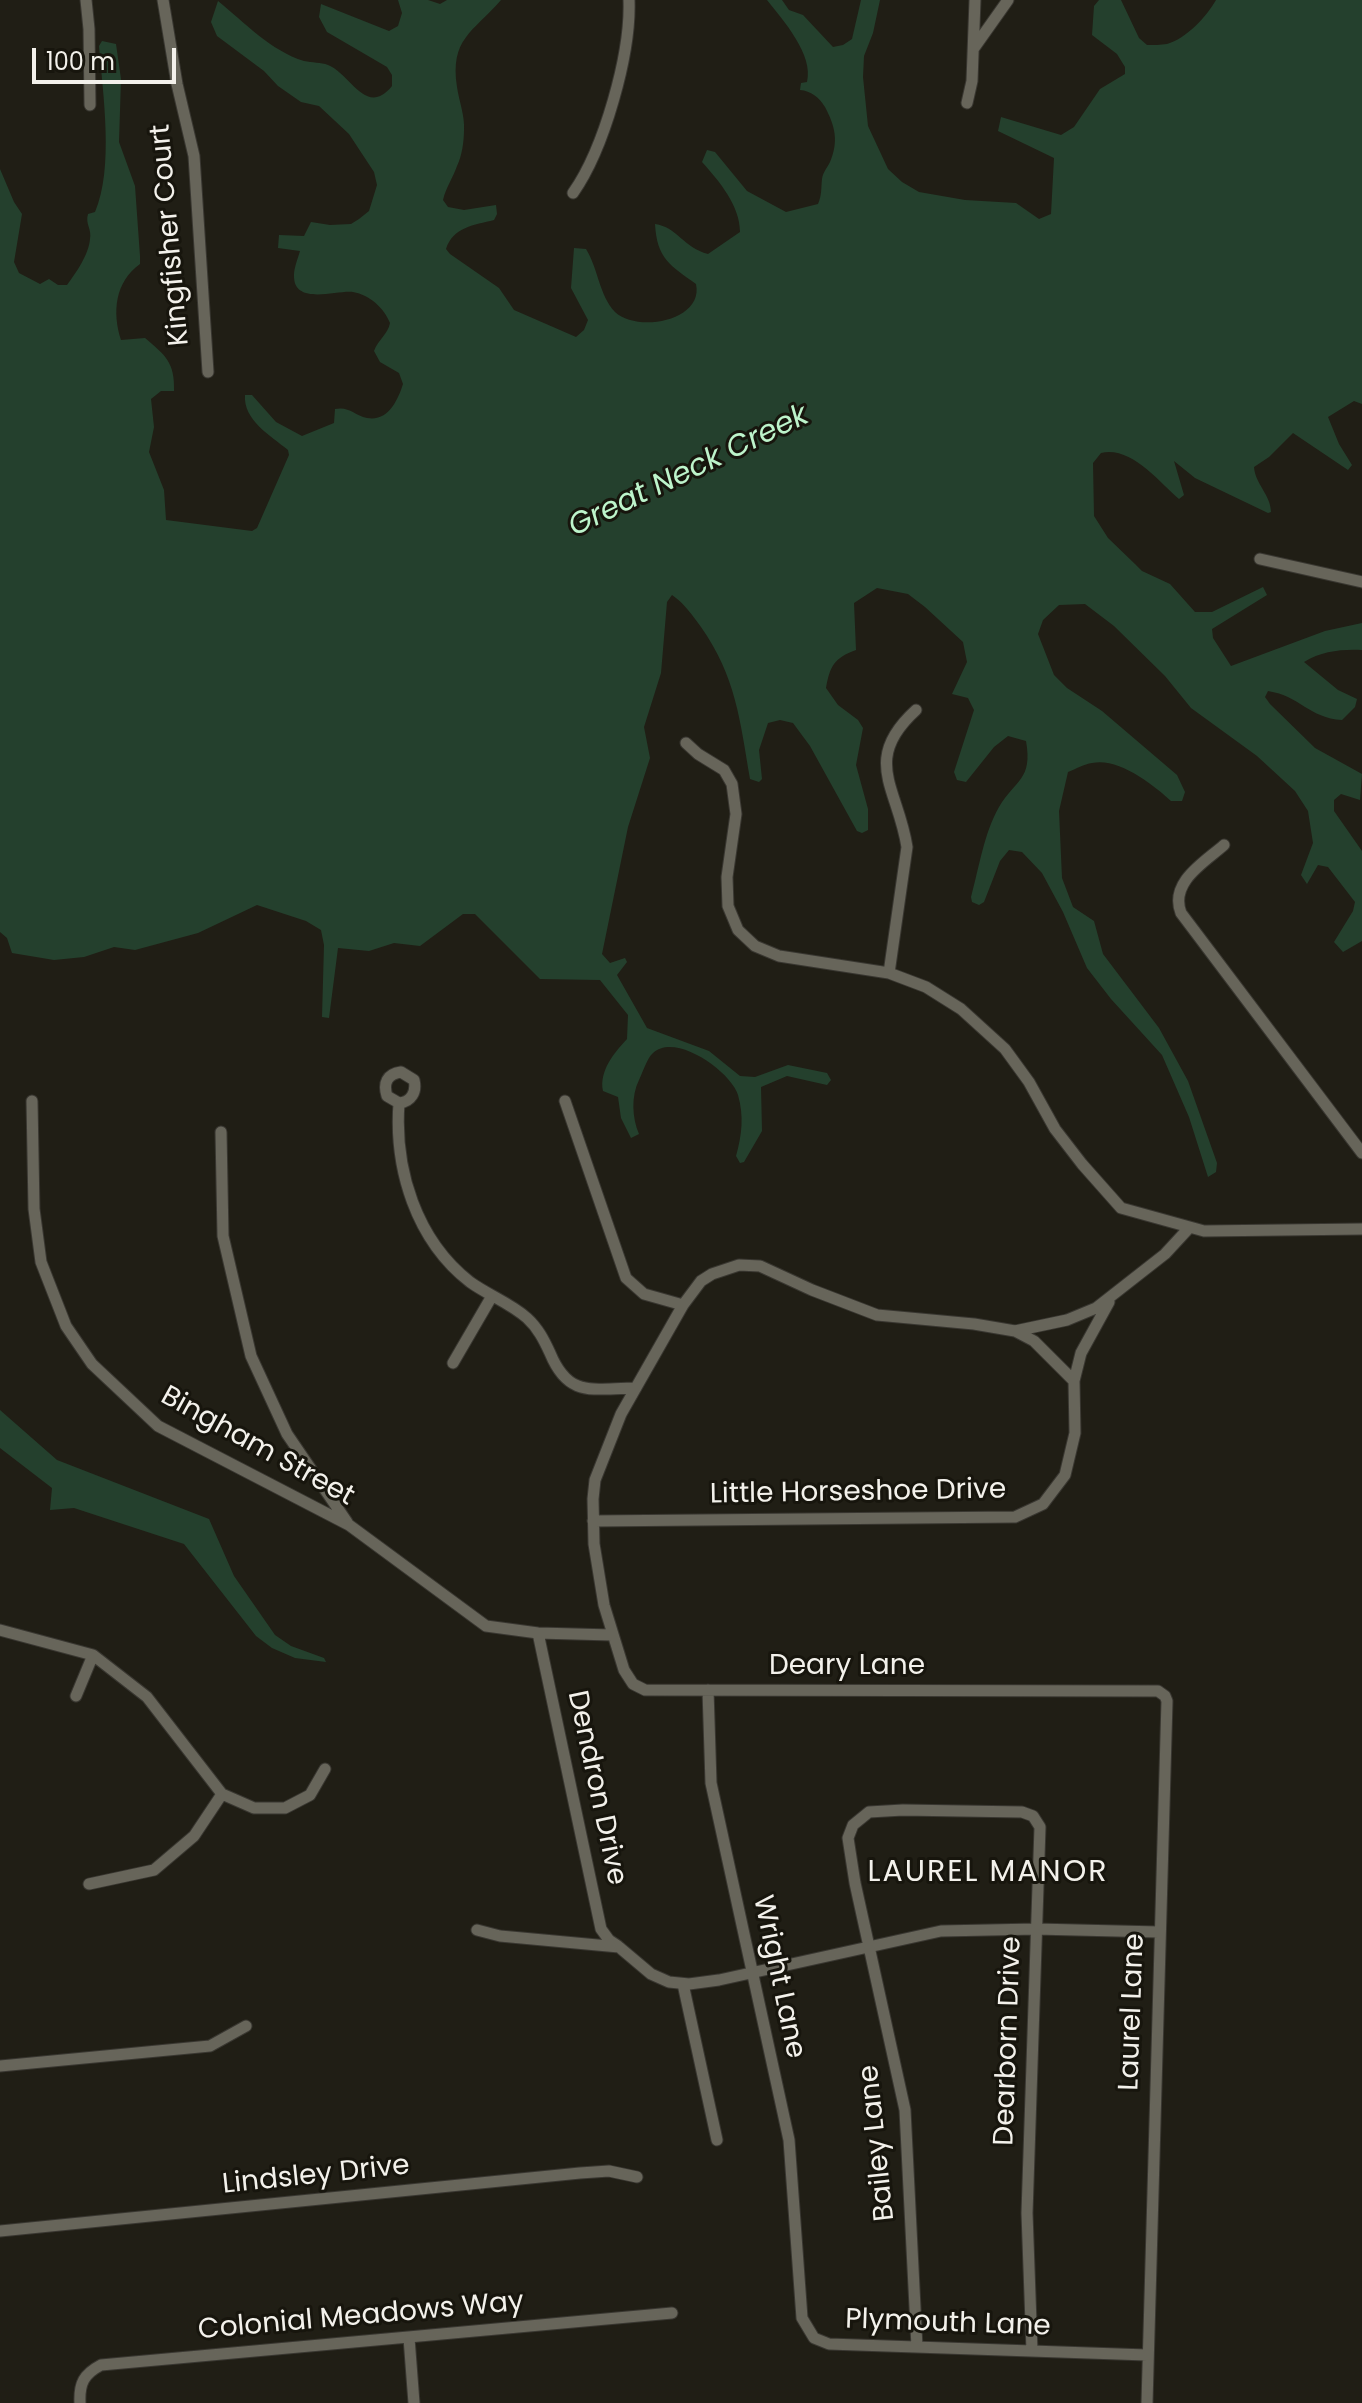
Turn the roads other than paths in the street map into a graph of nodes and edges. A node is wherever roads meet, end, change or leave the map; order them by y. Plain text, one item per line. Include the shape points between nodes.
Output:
1 (86, 0) edge
2 (163, 0) edge
3 (629, 0) edge
4 (637, 0) edge
5 (975, 0) edge
6 (1008, 0) edge
7 (629, 17) junction
8 (973, 49) junction
9 (967, 103) dead end
10 (90, 105) dead end
11 (573, 193) dead end
12 (208, 372) dead end
13 (1260, 559) dead end
14 (1362, 582) edge
15 (916, 710) dead end
16 (686, 743) dead end
17 (1224, 845) dead end
18 (889, 973) junction
19 (32, 1101) dead end
20 (565, 1101) dead end
21 (399, 1103) dead end
22 (221, 1132) dead end
23 (1362, 1153) edge
24 (1189, 1228) junction
25 (1362, 1229) edge
26 (492, 1296) junction
27 (1111, 1298) junction
28 (683, 1305) junction
29 (1015, 1331) junction
30 (453, 1363) dead end
31 (1074, 1381) junction
32 (636, 1388) junction
33 (593, 1521) junction
34 (349, 1525) junction
35 (0, 1630) edge
36 (538, 1633) junction
37 (612, 1635) junction
38 (93, 1655) junction
39 (708, 1690) junction
40 (1093, 1691) joint
41 (76, 1696) dead end
42 (325, 1769) dead end
43 (222, 1794) junction
44 (952, 1811) joint
45 (89, 1884) dead end
46 (1036, 1929) junction
47 (477, 1930) dead end
48 (1159, 1932) junction
49 (869, 1946) junction
50 (619, 1947) junction
51 (752, 1972) junction
52 (683, 1984) junction
53 (246, 2026) dead end
54 (0, 2066) edge
55 (717, 2140) dead end
56 (637, 2177) dead end
57 (0, 2231) edge
58 (800, 2275) joint
59 (672, 2313) dead end
60 (409, 2338) junction
61 (917, 2347) junction
62 (1032, 2351) junction
63 (1147, 2355) junction
64 (80, 2403) edge
65 (414, 2403) edge
66 (1147, 2403) edge

1 - 10 street
2 - 12 street, Kingfisher Court via 194,156
3 - 7 street
4 - 7 street
5 - 8 street
6 - 8 street
7 - 11 street via 621,71 593,161
8 - 9 street
13 - 14 street
15 - 18 street via 896,732 886,754 887,777 907,847
16 - 18 street via 724,770 732,784 736,814 727,893 732,918 745,938 779,956
17 - 23 street via 1181,885 1181,913
18 - 24 street via 950,1001 996,1039 1029,1082 1055,1129 1121,1208
19 - 34 street, Bingham Street via 34,1209 41,1262 66,1326 92,1364 158,1426
20 - 28 street via 626,1278 644,1294
21 - 26 street via 400,1152 420,1221 450,1264
22 - 34 street via 223,1236 251,1356 287,1434
24 - 25 street
24 - 27 street
26 - 30 street
26 - 32 street via 530,1320 568,1382 587,1388
27 - 29 street via 1082,1316
27 - 31 street, Little Horseshoe Drive via 1081,1353
28 - 29 street via 712,1274 750,1264 877,1315
28 - 32 street
29 - 31 street via 1034,1341
31 - 33 street, Little Horseshoe Drive via 1075,1433 1065,1475 1043,1504 1015,1517
32 - 33 street via 599,1467
33 - 37 street via 597,1571
34 - 36 street, Bingham Street via 486,1626
35 - 38 street
36 - 37 street, Bingham Street
36 - 50 street, Dendron Drive via 601,1929
37 - 39 street, Deary Lane via 629,1679 638,1688
38 - 41 street
38 - 43 street via 147,1697
39 - 40 street, Deary Lane
39 - 51 street, Wright Lane via 711,1783
40 - 48 street, Laurel Lane via 1158,1691 1167,1701
42 - 43 street via 310,1795 285,1808 254,1808
43 - 45 street via 194,1836 154,1870
44 - 46 street, Dearborn Drive via 1022,1812 1037,1821
44 - 49 street, Bailey Lane via 869,1812 853,1825 848,1838
46 - 48 street
46 - 49 street via 956,1930
46 - 62 street, Dearborn Drive via 1027,2213
47 - 50 street
48 - 63 street, Laurel Lane
49 - 51 street
49 - 61 street, Bailey Lane via 905,2110
50 - 52 street via 660,1979
51 - 52 street
51 - 58 street, Wright Lane via 789,2140
52 - 55 street
53 - 54 street via 210,2046
56 - 57 street, Lindsley Drive via 609,2171 580,2173
58 - 61 street, Plymouth Lane via 802,2318 814,2338 829,2344
59 - 60 street, Colonial Meadows Way
60 - 64 street, Colonial Meadows Way via 101,2365 82,2381
60 - 65 street
61 - 62 street, Plymouth Lane
62 - 63 street, Plymouth Lane
63 - 66 street, Laurel Lane

